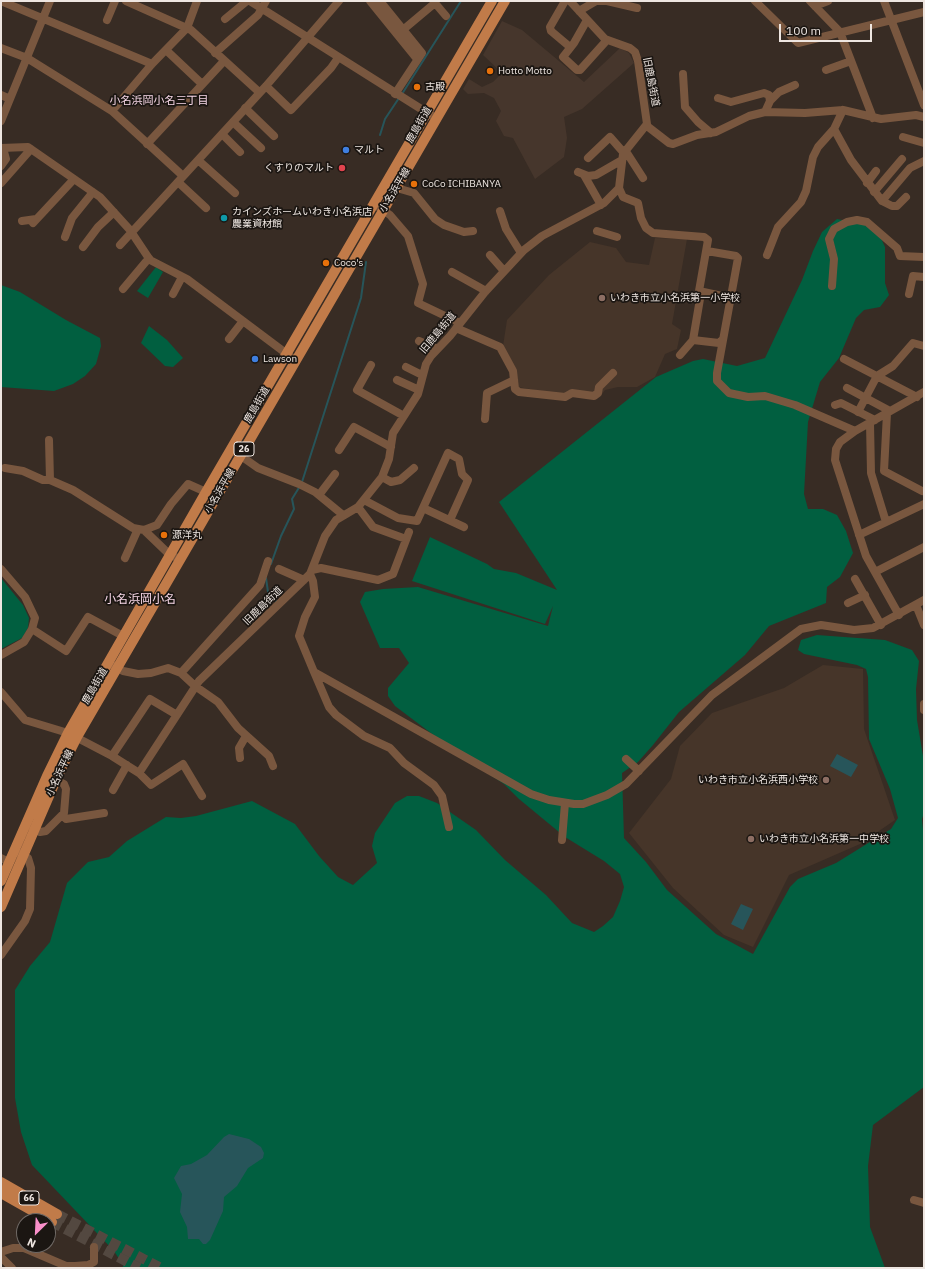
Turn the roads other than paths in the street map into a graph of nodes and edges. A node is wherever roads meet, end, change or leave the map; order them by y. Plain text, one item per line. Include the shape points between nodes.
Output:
1 (1, 1) edge
2 (50, 1) edge
3 (115, 1) edge
4 (126, 1) edge
5 (197, 1) edge
6 (247, 1) edge
7 (250, 1) edge
8 (339, 1) edge
9 (370, 1) edge
10 (380, 1) edge
11 (492, 1) edge
12 (505, 1) edge
13 (565, 1) edge
14 (570, 1) edge
15 (604, 1) edge
16 (755, 1) edge
17 (828, 1) edge
18 (884, 1) edge
19 (813, 4) edge
20 (264, 5) edge
21 (637, 8) dead end
22 (579, 11) junction
23 (924, 12) edge
24 (446, 16) dead end
25 (42, 18) junction
26 (225, 19) dead end
27 (107, 20) dead end
28 (587, 20) junction
29 (891, 21) junction
30 (187, 28) junction
31 (404, 29) junction
32 (840, 32) junction
33 (307, 38) junction
34 (607, 40) junction
35 (570, 47) junction
36 (1, 48) edge
37 (166, 50) junction
38 (215, 52) junction
39 (419, 57) junction
40 (27, 58) junction
41 (338, 58) junction
42 (224, 61) junction
43 (851, 61) junction
44 (152, 64) junction
45 (826, 70) dead end
46 (683, 74) dead end
47 (202, 84) junction
48 (795, 85) dead end
49 (266, 86) junction
50 (259, 92) junction
51 (1, 95) edge
52 (398, 96) junction
53 (718, 98) dead end
54 (10, 99) junction
55 (770, 100) junction
56 (924, 105) edge
57 (245, 108) junction
58 (843, 110) junction
59 (112, 111) junction
60 (765, 112) junction
61 (426, 114) junction
62 (924, 117) edge
63 (873, 118) junction
64 (436, 119) junction
65 (1, 121) edge
66 (233, 122) junction
67 (646, 126) junction
68 (834, 129) junction
69 (712, 133) junction
70 (222, 134) junction
71 (274, 136) dead end
72 (903, 137) dead end
73 (924, 143) edge
74 (147, 144) junction
75 (2, 148) edge
76 (262, 148) dead end
77 (31, 149) junction
78 (240, 152) dead end
79 (624, 155) junction
80 (588, 158) dead end
81 (902, 159) dead end
82 (198, 160) junction
83 (924, 161) edge
84 (1, 166) edge
85 (876, 171) dead end
86 (643, 178) dead end
87 (74, 179) junction
88 (180, 179) junction
89 (1, 182) edge
90 (867, 183) junction
91 (396, 188) junction
92 (619, 188) junction
93 (94, 192) junction
94 (874, 192) junction
95 (235, 193) dead end
96 (906, 196) dead end
97 (882, 201) junction
98 (601, 205) junction
99 (379, 207) junction
100 (206, 208) dead end
101 (500, 211) dead end
102 (114, 212) junction
103 (22, 221) dead end
104 (473, 231) dead end
105 (597, 231) dead end
106 (132, 232) junction
107 (64, 237) dead end
108 (617, 237) dead end
109 (120, 245) dead end
110 (83, 247) dead end
111 (707, 251) junction
112 (521, 253) junction
113 (490, 255) dead end
114 (767, 255) dead end
115 (149, 258) junction
116 (924, 258) edge
117 (504, 271) junction
118 (452, 272) dead end
119 (182, 277) junction
120 (924, 277) edge
121 (832, 286) dead end
122 (123, 289) dead end
123 (486, 291) junction
124 (701, 293) junction
125 (173, 294) dead end
126 (909, 294) dead end
127 (731, 298) junction
128 (243, 321) junction
129 (458, 326) junction
130 (229, 339) dead end
131 (723, 339) junction
132 (693, 340) junction
133 (419, 341) dead end
134 (924, 346) edge
135 (437, 350) junction
136 (286, 354) junction
137 (680, 355) dead end
138 (296, 360) junction
139 (844, 360) dead end
140 (371, 365) dead end
141 (406, 367) dead end
142 (613, 373) dead end
143 (422, 375) junction
144 (877, 376) junction
145 (397, 380) dead end
146 (514, 380) junction
147 (847, 388) dead end
148 (419, 390) junction
149 (920, 395) edge
150 (866, 398) junction
151 (835, 404) dead end
152 (858, 412) junction
153 (889, 412) junction
154 (404, 416) junction
155 (485, 419) dead end
156 (873, 422) junction
157 (855, 431) junction
158 (49, 440) dead end
159 (391, 447) junction
160 (231, 449) junction
161 (340, 450) dead end
162 (240, 456) junction
163 (4, 468) dead end
164 (414, 468) dead end
165 (335, 474) dead end
166 (382, 477) junction
167 (50, 480) junction
168 (923, 491) edge
169 (206, 492) junction
170 (319, 495) junction
171 (364, 500) junction
172 (924, 504) edge
173 (358, 506) junction
174 (423, 508) junction
175 (343, 515) junction
176 (450, 520) junction
177 (886, 522) junction
178 (464, 527) dead end
179 (141, 530) junction
180 (859, 534) junction
181 (924, 547) edge
182 (170, 555) junction
183 (125, 558) dead end
184 (180, 560) junction
185 (268, 561) dead end
186 (1, 569) edge
187 (279, 569) dead end
188 (875, 572) junction
189 (309, 575) junction
190 (855, 579) dead end
191 (865, 595) junction
192 (924, 600) edge
193 (848, 603) dead end
194 (916, 605) junction
195 (899, 615) junction
196 (880, 624) junction
197 (924, 625) edge
198 (32, 629) junction
199 (123, 636) junction
200 (1, 655) edge
201 (112, 666) junction
202 (314, 672) junction
203 (181, 673) junction
204 (195, 686) junction
205 (1, 692) edge
206 (924, 704) edge
207 (924, 710) edge
208 (177, 715) junction
209 (73, 735) junction
210 (246, 736) junction
211 (112, 756) junction
212 (240, 758) dead end
213 (626, 759) dead end
214 (127, 765) junction
215 (274, 766) dead end
216 (639, 772) junction
217 (139, 773) junction
218 (52, 778) junction
219 (113, 790) dead end
220 (202, 796) dead end
221 (565, 803) junction
222 (104, 813) dead end
223 (62, 815) junction
224 (30, 826) junction
225 (449, 827) dead end
226 (562, 840) dead end
227 (19, 853) junction
228 (5, 860) edge
229 (1, 881) edge
230 (1, 907) edge
231 (1, 955) edge
232 (1, 1182) edge
233 (1, 1193) edge
234 (914, 1200) dead end
235 (924, 1203) edge
236 (94, 1247) dead end
237 (1, 1252) edge
238 (1, 1257) edge
239 (12, 1268) edge

1 - 25 street
2 - 25 street
3 - 27 street
4 - 30 street
5 - 30 street
6 - 26 street
7 - 20 street
8 - 33 street
9 - 39 street
10 - 31 street
11 - 61 main road, 鹿島街道 / 26
12 - 64 main road, 小名浜平線 / 26
13 - 35 street via 550,27 551,31
14 - 22 street, 旧鹿島街道
15 - 21 street
15 - 22 street via 596,1
16 - 32 street via 798,43
17 - 19 street
18 - 29 street
19 - 32 street
20 - 33 street
20 - 38 street via 258,15
22 - 28 street, 旧鹿島街道
23 - 29 street
24 - 31 street via 435,3
25 - 40 street
25 - 44 street
28 - 34 street, 旧鹿島街道
28 - 35 street
29 - 32 street
29 - 56 street
30 - 37 street
30 - 38 street
31 - 39 street via 422,53
32 - 43 street
33 - 41 street
33 - 49 street
34 - 35 street via 580,70 563,57
34 - 67 street, 旧鹿島街道 via 624,45 635,52 647,113
36 - 40 street
37 - 44 street
37 - 47 street
38 - 42 street
39 - 52 street
40 - 54 street
40 - 59 street
41 - 49 street via 332,68 291,110
41 - 52 street
42 - 47 street
42 - 50 street
43 - 45 street
43 - 63 street
44 - 59 street
46 - 69 street via 685,107
47 - 74 street
48 - 55 street via 779,92
49 - 50 street
50 - 57 street
51 - 54 street
52 - 61 street
53 - 55 street via 731,102 764,94 769,95
54 - 65 street
55 - 60 street
57 - 66 street
57 - 71 street
58 - 60 street via 805,113
58 - 63 street
58 - 68 street
59 - 74 street
60 - 69 street via 749,116
61 - 64 street
61 - 99 main road, 鹿島街道 / 26
62 - 63 street via 916,115
64 - 91 main road, 小名浜平線 / 26
66 - 70 street
66 - 76 street
67 - 69 street via 672,144 697,135
67 - 79 street
68 - 90 street
68 - 114 street via 817,148 811,160 804,197 799,206 775,231
70 - 78 street
70 - 82 street
72 - 73 street
74 - 88 street
75 - 77 street via 25,146
75 - 84 street via 6,159
77 - 87 street
77 - 89 street
79 - 80 street via 610,137
79 - 86 street
79 - 92 street
79 - 98 street via 596,175 581,174
81 - 94 street
82 - 88 street
82 - 95 street
83 - 97 street via 910,168
85 - 90 street
87 - 93 street
87 - 103 street via 35,221
88 - 100 street
88 - 106 street
90 - 94 street
91 - 99 main road, 小名浜平線 / 26
91 - 104 street via 414,193 435,219 444,225 464,232
92 - 98 street, 旧鹿島街道
92 - 111 street via 623,197 638,203 646,228 653,233 704,237 708,240
93 - 102 street
93 - 107 street via 72,218
94 - 97 street
96 - 97 street via 897,206
98 - 112 street, 旧鹿島街道 via 542,236
99 - 129 street via 408,236 423,284 418,303
99 - 136 main road, 鹿島街道 / 26
99 - 138 main road, 小名浜平線 / 26
101 - 112 street via 506,229
102 - 106 street
102 - 110 street
105 - 108 street
106 - 109 street
106 - 115 street
111 - 124 street via 699,291
111 - 127 street via 738,258
112 - 117 street, 旧鹿島街道
113 - 117 street
115 - 119 street
115 - 122 street
116 - 121 street via 900,256 897,248 867,222 847,222 834,229 828,239 834,259
117 - 123 street, 旧鹿島街道
118 - 123 street
119 - 125 street
119 - 128 street
120 - 126 street via 913,276
123 - 129 street, 旧鹿島街道
124 - 127 street
124 - 132 street
127 - 131 street
128 - 130 street
128 - 136 street
129 - 135 street, 旧鹿島街道
129 - 146 street via 500,347 513,371
131 - 132 street via 719,343
131 - 157 street via 717,373 722,388 729,393 748,397 764,396 795,405
132 - 137 street
133 - 135 street
134 - 144 street via 913,343 893,366
135 - 143 street, 旧鹿島街道 via 426,364
136 - 138 street
136 - 160 main road, 鹿島街道 / 26
138 - 162 main road, 小名浜平線 / 26
139 - 144 street
140 - 154 street via 357,390
141 - 143 street
142 - 146 street via 594,396 572,393 565,397 518,392
143 - 148 street, 旧鹿島街道
144 - 149 street
144 - 150 street
145 - 148 street
146 - 155 street via 487,393
147 - 150 street
148 - 154 street, 旧鹿島街道
149 - 153 street
150 - 152 street
150 - 153 street
151 - 152 street via 841,403
152 - 156 street
153 - 156 street
153 - 168 street via 884,471
154 - 159 street, 旧鹿島街道 via 393,433
156 - 157 street
156 - 177 street via 871,473
157 - 180 street via 840,442 835,456
158 - 167 street
159 - 161 street via 354,427
159 - 166 street, 旧鹿島街道
160 - 162 street
160 - 169 main road, 鹿島街道 / 26
162 - 170 street via 258,468
162 - 184 main road, 小名浜平線 / 26
163 - 167 street
164 - 166 street via 400,480 391,482
165 - 170 street
166 - 171 street, 旧鹿島街道
167 - 179 street via 73,490 129,526
169 - 179 street via 188,484 156,525
169 - 182 main road, 鹿島街道 / 26
170 - 175 street
171 - 173 street, 旧鹿島街道
171 - 174 street via 398,518 417,521
172 - 177 street
173 - 175 street, 旧鹿島街道
173 - 189 street via 373,527 408,535 393,574 378,580 321,568
174 - 176 street
174 - 176 street via 448,453 460,458 462,474 468,480
175 - 189 street, 旧鹿島街道 via 324,536
176 - 178 street
177 - 180 street
179 - 182 street
179 - 183 street
180 - 188 street via 866,556
181 - 188 street
182 - 184 street
182 - 199 main road, 鹿島街道 / 26
184 - 201 main road, 小名浜平線 / 26
185 - 203 street via 260,585
186 - 198 street via 33,610 35,618
187 - 189 street
188 - 195 street
189 - 202 street via 314,581 315,597 304,617 299,636
189 - 204 street, 旧鹿島街道
190 - 191 street
191 - 193 street
191 - 196 street
192 - 194 street
194 - 195 street
194 - 197 street
195 - 196 street
196 - 216 street via 872,628 854,630 821,625 801,629 712,695
198 - 199 street via 66,650 88,617
198 - 200 street via 24,642
199 - 201 main road, 鹿島街道 / 26
201 - 203 street via 138,674 168,668
201 - 209 main road, 鹿島街道 / 26
202 - 221 street via 532,794
202 - 225 street via 329,707 336,715 364,736 390,748 404,763 434,785 442,796
203 - 204 street
204 - 208 street, 旧鹿島街道
204 - 210 street via 218,702
205 - 209 street via 25,720
206 - 207 street
208 - 211 street via 150,699
208 - 217 street, 旧鹿島街道
209 - 211 street
209 - 218 main road, 鹿島街道 / 26
210 - 212 street via 239,748
210 - 215 street via 269,756
211 - 214 street
213 - 216 street
214 - 217 street
214 - 219 street
216 - 221 street via 626,784 607,795 583,804
217 - 220 street via 151,785 183,764
218 - 223 street via 64,784 66,788
218 - 224 main road, 鹿島街道 / 26
221 - 226 street
222 - 223 street via 66,819
223 - 224 street via 46,830 40,832
224 - 227 main road, 鹿島街道 / 26
227 - 228 main road, 鹿島街道 / 26
227 - 230 main road, 26
227 - 231 street via 28,858 31,868 30,909 25,921
228 - 229 main road, 鹿島街道 / 26
232 - 233 main road, 66 via 54,1218
234 - 235 street
236 - 237 street via 94,1262 75,1266 66,1266 24,1248
238 - 239 street

